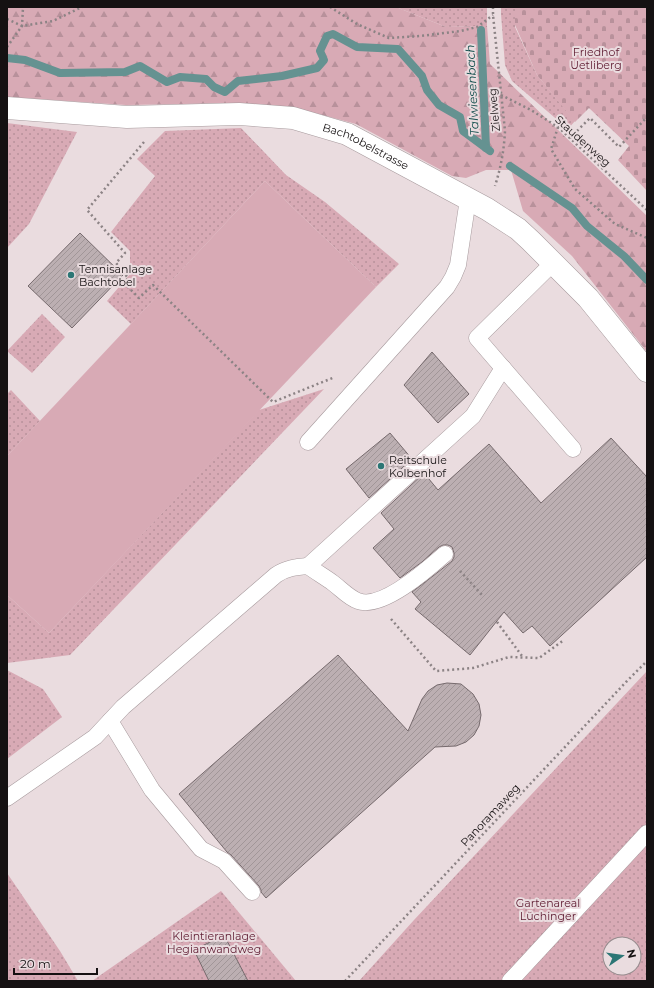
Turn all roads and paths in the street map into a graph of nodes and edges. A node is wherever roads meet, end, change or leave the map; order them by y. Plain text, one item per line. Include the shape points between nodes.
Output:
1 (23, 7) edge
2 (82, 7) edge
3 (330, 7) edge
4 (493, 7) edge
5 (493, 15) junction
6 (7, 19) edge
7 (22, 26) junction
8 (8, 46) edge
9 (501, 94) junction
10 (7, 108) edge
11 (166, 115) junction
12 (647, 118) edge
13 (558, 127) junction
14 (570, 138) junction
15 (468, 199) junction
16 (487, 209) junction
17 (647, 210) edge
18 (647, 238) edge
19 (553, 263) junction
20 (503, 368) junction
21 (647, 371) edge
22 (371, 373) junction
23 (308, 442) dead end
24 (573, 449) dead end
25 (445, 554) joint
26 (308, 566) junction
27 (483, 596) dead end
28 (384, 598) junction
29 (497, 622) dead end
30 (564, 640) dead end
31 (522, 656) junction
32 (647, 661) edge
33 (110, 721) junction
34 (7, 798) edge
35 (647, 833) edge
36 (252, 892) dead end
37 (345, 981) edge
38 (510, 981) edge

1 - 7 path
2 - 7 path via 53,21
3 - 5 path via 356,24 389,38 461,31 477,27
4 - 5 path, Zielweg
5 - 9 path, Zielweg
6 - 7 path
7 - 8 path
9 - 13 path, Staudenweg
9 - 16 path, Zielweg via 504,148 496,186
10 - 11 street, Bachtobelstrasse via 127,116
11 - 15 street, Bachtobelstrasse via 239,114 293,118 347,134
11 - 22 path via 87,210 125,253 116,262 128,278 124,283 139,298 153,285 273,402 338,376
12 - 14 path via 619,147 590,118
13 - 14 path, Staudenweg
13 - 18 path via 552,149 575,189 616,224
14 - 17 path, Staudenweg
15 - 16 street, Bachtobelstrasse
15 - 22 lane via 460,259 453,277 440,296
16 - 19 street, Bachtobelstrasse via 518,229
19 - 20 lane via 477,338
19 - 21 street, Bachtobelstrasse via 588,298
20 - 24 lane
20 - 26 lane via 473,416
22 - 23 lane
25 - 27 path
25 - 28 lane via 417,578
26 - 28 lane via 358,601 371,602
26 - 33 lane via 288,568 276,575
28 - 31 path via 396,613 390,618 436,671 473,668 509,657
29 - 31 path
30 - 31 path via 539,658
32 - 37 path, Panoramaweg
33 - 34 lane via 95,737
33 - 36 lane via 152,790 200,849 224,861
35 - 38 lane

